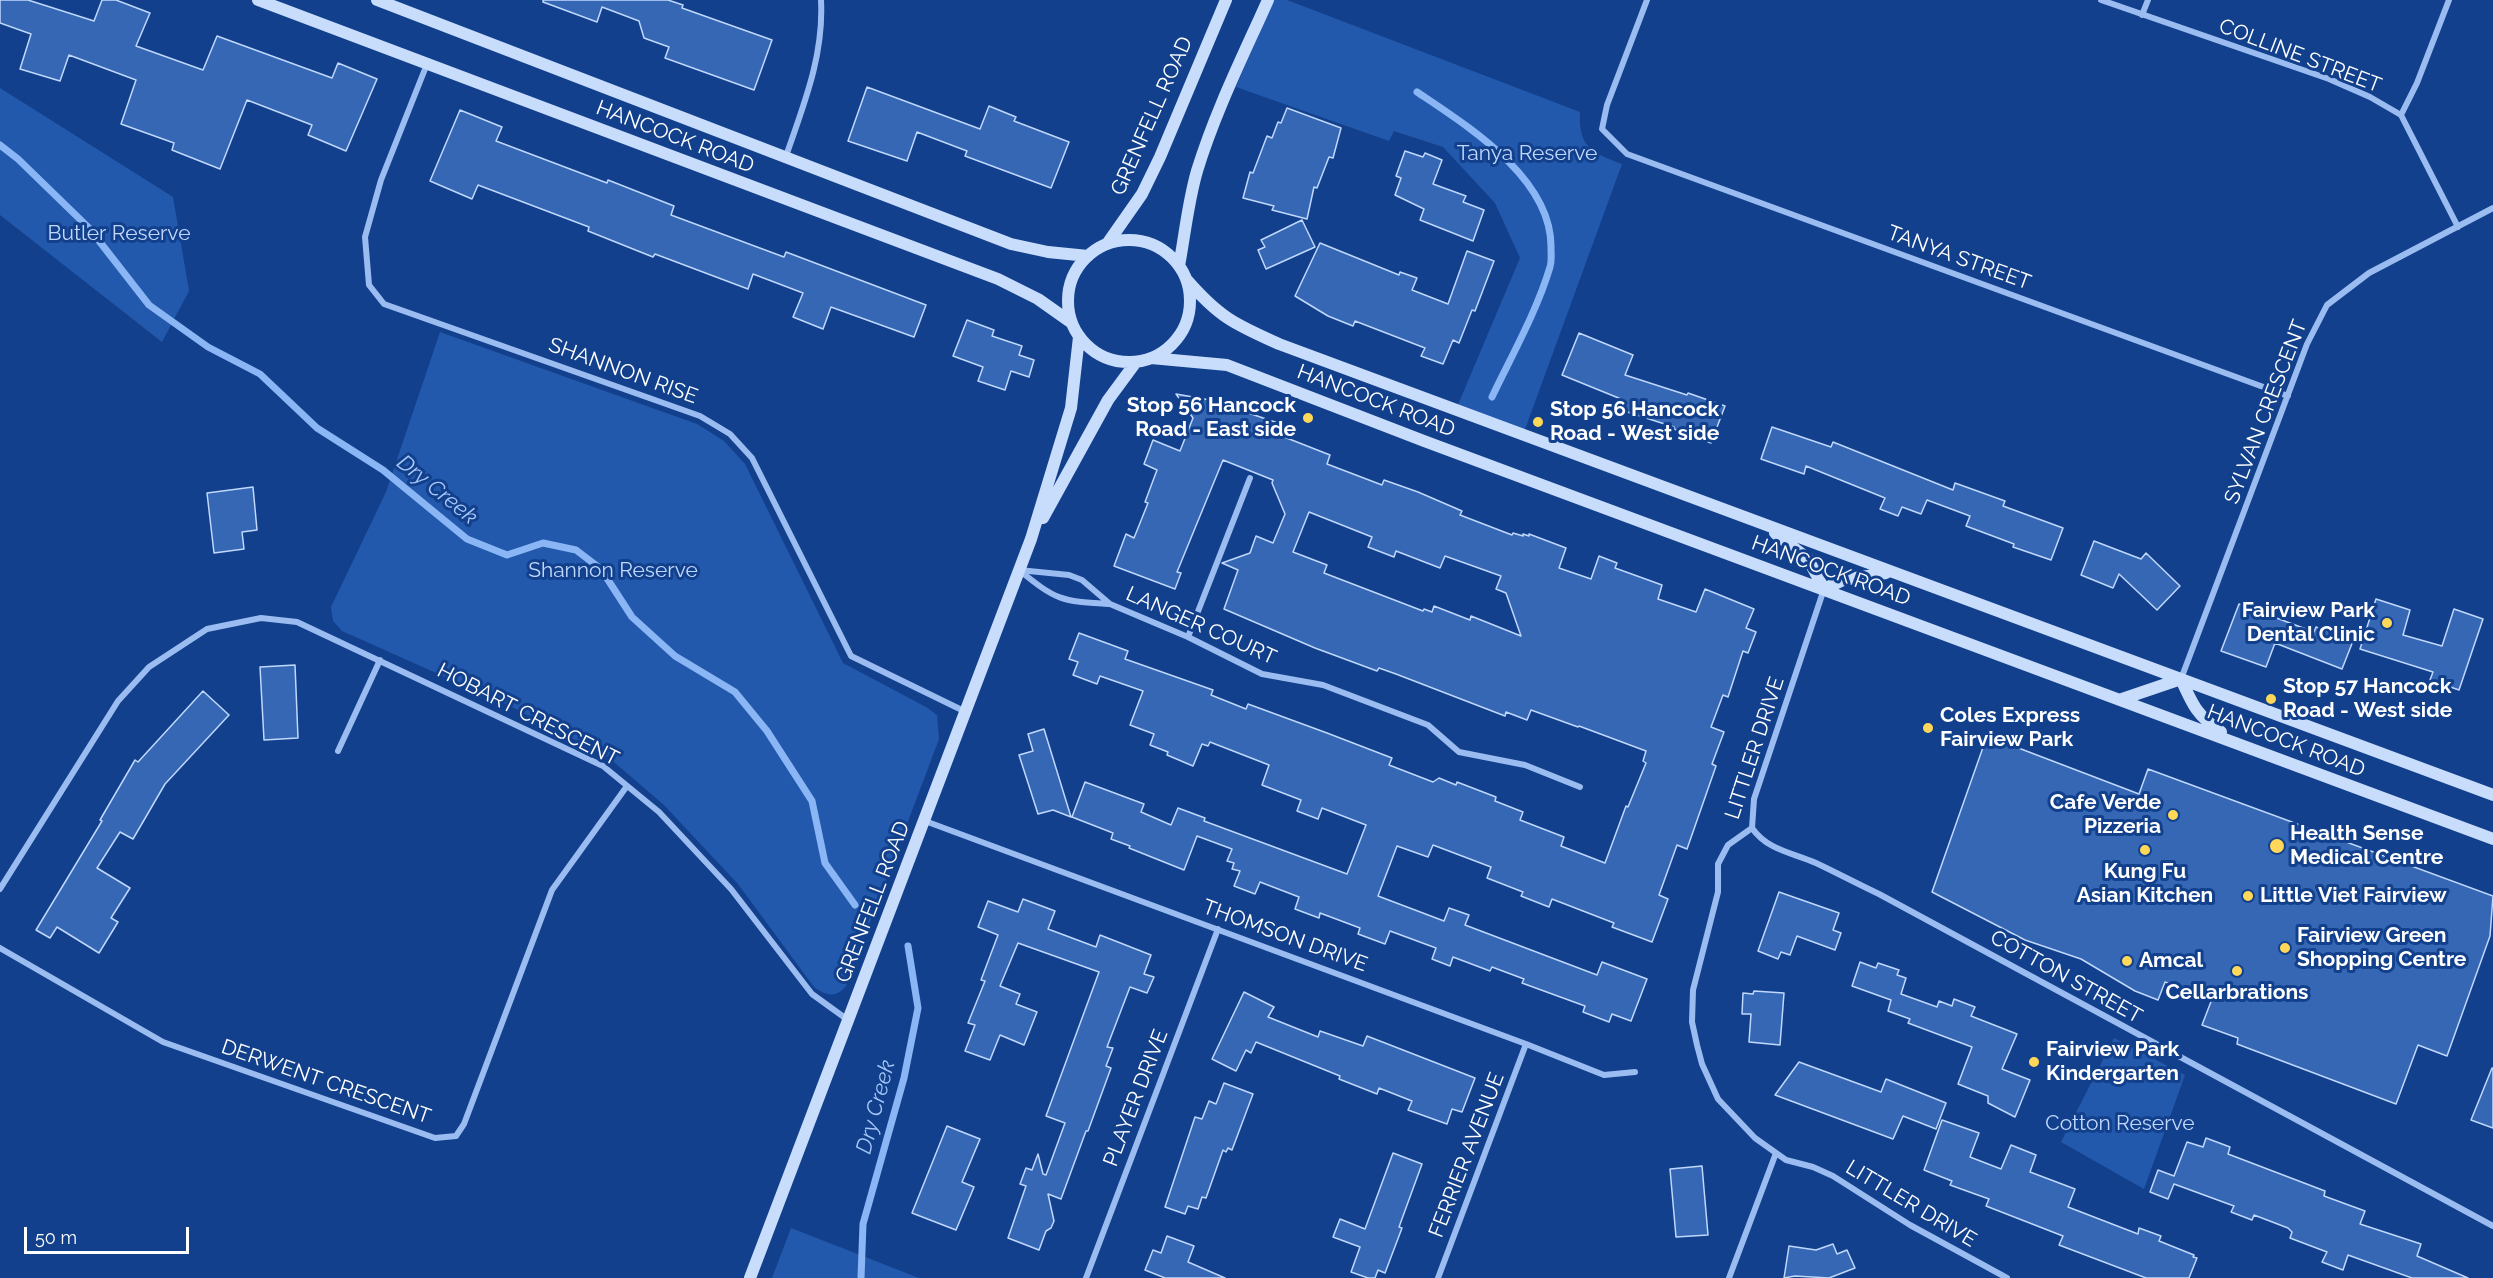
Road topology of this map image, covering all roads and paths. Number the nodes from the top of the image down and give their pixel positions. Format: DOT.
graph roads {
  1 [pos="258,0"];
  2 [pos="376,0"];
  3 [pos="820,0"];
  4 [pos="1226,0"];
  5 [pos="1268,0"];
  6 [pos="1647,0"];
  7 [pos="2101,0"];
  8 [pos="2148,0"];
  9 [pos="2449,0"];
  10 [pos="2142,15"];
  11 [pos="427,64"];
  12 [pos="2401,115"];
  13 [pos="786,156"];
  14 [pos="2493,208"];
  15 [pos="2458,227"];
  16 [pos="1107,244"];
  17 [pos="1088,256"];
  18 [pos="1179,266"];
  19 [pos="1186,279"];
  20 [pos="1072,323"];
  21 [pos="1079,337"];
  22 [pos="1151,358"];
  23 [pos="1136,362"];
  24 [pos="2288,396"];
  25 [pos="1250,478"];
  26 [pos="1762,524"];
  27 [pos="1031,539"];
  28 [pos="1019,570"];
  29 [pos="1893,572"];
  30 [pos="1824,589"];
  31 [pos="1110,604"];
  32 [pos="1188,637"];
  33 [pos="380,660"];
  34 [pos="2181,679"];
  35 [pos="2122,699"];
  36 [pos="966,712"];
  37 [pos="2236,742"];
  38 [pos="338,752"];
  39 [pos="627,786"];
  40 [pos="1580,787"];
  41 [pos="2493,795"];
  42 [pos="925,821"];
  43 [pos="1752,828"];
  44 [pos="2493,839"];
  45 [pos="0,889"];
  46 [pos="1218,929"];
  47 [pos="0,948"];
  48 [pos="848,1020"];
  49 [pos="1526,1044"];
  50 [pos="1635,1072"];
  51 [pos="1776,1153"];
  52 [pos="2493,1226"];
  53 [pos="750,1278"];
  54 [pos="1086,1278"];
  55 [pos="1438,1278"];
  56 [pos="1730,1278"];
  57 [pos="2007,1278"];
  1 -- 11 [label="main road, HANCOCK ROAD"];
  2 -- 13 [label="main road, HANCOCK ROAD"];
  3 -- 13 [label="street"];
  4 -- 16 [label="main road, GRENFELL ROAD"];
  5 -- 18 [label="main road"];
  6 -- 24 [label="street, TANYA STREET"];
  7 -- 10 [label="street, COLLINE STREET"];
  8 -- 10 [label="street"];
  9 -- 12 [label="street"];
  10 -- 12 [label="street, COLLINE STREET"];
  11 -- 20 [label="main road, HANCOCK ROAD"];
  11 -- 36 [label="street, SHANNON RISE"];
  12 -- 15 [label="street, COLLINE STREET"];
  13 -- 17 [label="main road, HANCOCK ROAD"];
  14 -- 15 [label="street, SYLVAN CRESCENT"];
  15 -- 24 [label="street, SYLVAN CRESCENT"];
  16 -- 17 [label="main road"];
  16 -- 18 [label="main road"];
  17 -- 20 [label="main road"];
  18 -- 19 [label="main road"];
  19 -- 22 [label="main road"];
  19 -- 26 [label="main road, HANCOCK ROAD"];
  20 -- 21 [label="main road"];
  21 -- 23 [label="main road"];
  21 -- 27 [label="main road, GRENFELL ROAD"];
  22 -- 23 [label="main road"];
  22 -- 30 [label="main road, HANCOCK ROAD"];
  23 -- 27 [label="main road, GRENFELL ROAD"];
  24 -- 34 [label="street, SYLVAN CRESCENT"];
  25 -- 32 [label="street"];
  26 -- 29 [label="main road, HANCOCK ROAD"];
  26 -- 30 [label="main road"];
  27 -- 28 [label="main road, GRENFELL ROAD"];
  28 -- 31 [label="street, LANGER COURT"];
  28 -- 31 [label="street, LANGER COURT"];
  28 -- 36 [label="main road, GRENFELL ROAD"];
  29 -- 30 [label="main road"];
  29 -- 34 [label="main road, HANCOCK ROAD"];
  30 -- 35 [label="main road, HANCOCK ROAD"];
  30 -- 43 [label="street, LITTLER DRIVE"];
  31 -- 32 [label="street, LANGER COURT"];
  32 -- 40 [label="street, LANGER COURT"];
  33 -- 38 [label="street"];
  33 -- 39 [label="street, HOBART CRESCENT"];
  33 -- 45 [label="street, HOBART CRESCENT"];
  34 -- 35 [label="main road"];
  34 -- 37 [label="main road"];
  34 -- 41 [label="main road, HANCOCK ROAD"];
  35 -- 37 [label="main road, HANCOCK ROAD"];
  36 -- 42 [label="main road, GRENFELL ROAD"];
  37 -- 44 [label="main road, HANCOCK ROAD"];
  39 -- 47 [label="street, DERWENT CRESCENT"];
  39 -- 48 [label="street, HOBART CRESCENT"];
  42 -- 46 [label="street, THOMSON DRIVE"];
  42 -- 48 [label="main road, GRENFELL ROAD"];
  43 -- 51 [label="street, LITTLER DRIVE"];
  43 -- 52 [label="street, COTTON STREET"];
  46 -- 49 [label="street, THOMSON DRIVE"];
  46 -- 54 [label="street, PLAYER DRIVE"];
  48 -- 53 [label="main road, GRENFELL ROAD"];
  49 -- 50 [label="street, THOMSON DRIVE"];
  49 -- 55 [label="street, FERRIER AVENUE"];
  51 -- 56 [label="street"];
  51 -- 57 [label="street, LITTLER DRIVE"];
}
